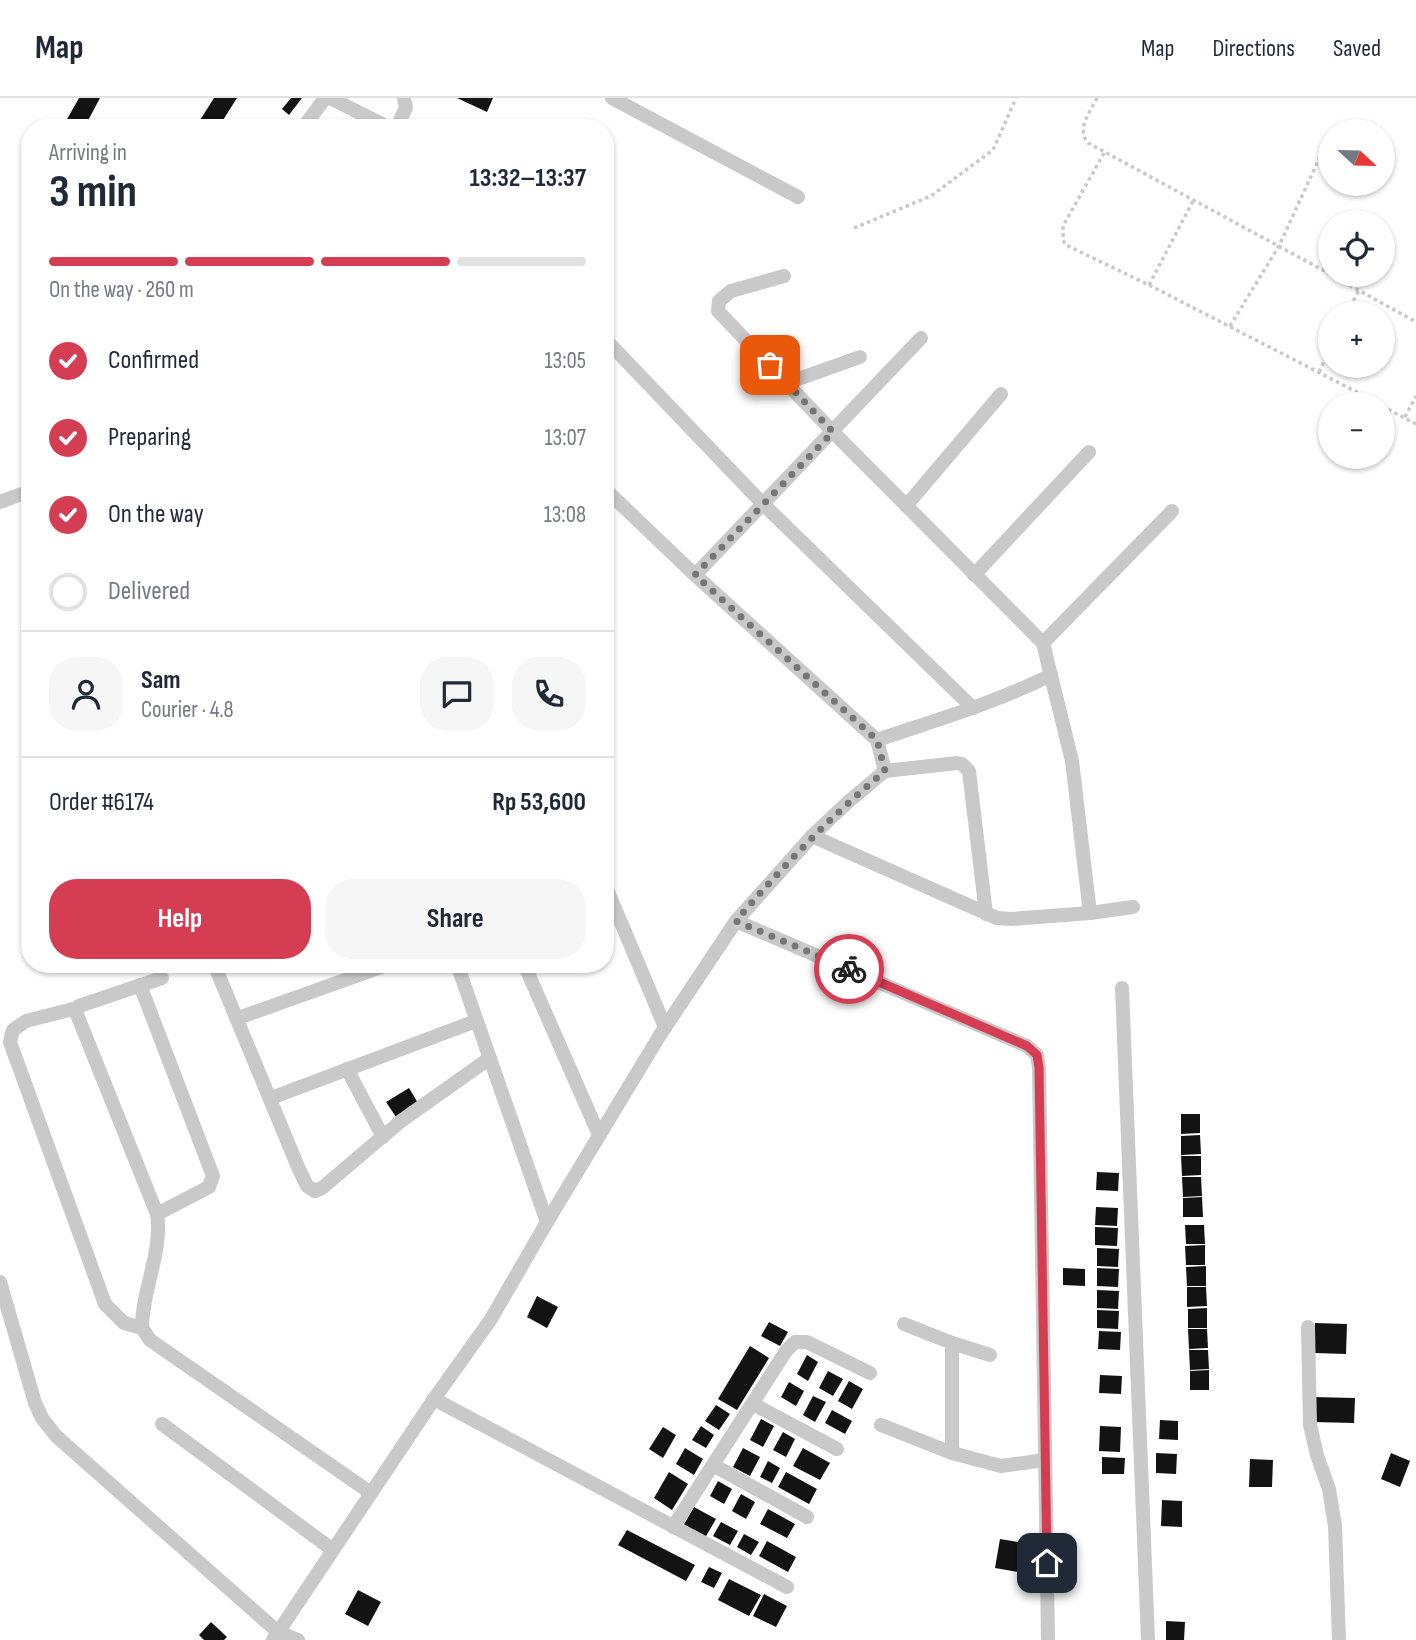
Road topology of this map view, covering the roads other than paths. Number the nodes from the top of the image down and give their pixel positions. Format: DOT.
graph roads {
  1 [pos="327,98"];
  2 [pos="404,98"];
  3 [pos="612,98"];
  4 [pos="310,119"];
  5 [pos="371,119"];
  6 [pos="401,119"];
  7 [pos="798,197"];
  8 [pos="784,276"];
  9 [pos="921,338"];
  10 [pos="614,348"];
  11 [pos="860,357"];
  12 [pos="787,383"];
  13 [pos="1001,394"];
  14 [pos="833,432"];
  15 [pos="1089,452"];
  16 [pos="21,494"];
  17 [pos="614,498"];
  18 [pos="0,502"];
  19 [pos="763,504"];
  20 [pos="906,506"];
  21 [pos="1172,511"];
  22 [pos="695,575"];
  23 [pos="974,575"];
  24 [pos="1043,643"];
  25 [pos="1051,675"];
  26 [pos="974,708"];
  27 [pos="877,740"];
  28 [pos="885,771"];
  29 [pos="812,836"];
  30 [pos="614,906"];
  31 [pos="1133,907"];
  32 [pos="1090,913"];
  33 [pos="986,914"];
  34 [pos="736,921"];
  35 [pos="218,973"];
  36 [pos="365,973"];
  37 [pos="460,973"];
  38 [pos="528,973"];
  39 [pos="162,978"];
  40 [pos="140,985"];
  41 [pos="1122,988"];
  42 [pos="77,1008"];
  43 [pos="238,1018"];
  44 [pos="476,1021"];
  45 [pos="665,1027"];
  46 [pos="490,1058"];
  47 [pos="347,1069"];
  48 [pos="271,1098"];
  49 [pos="599,1135"];
  50 [pos="383,1137"];
  51 [pos="157,1214"];
  52 [pos="547,1222"];
  53 [pos="0,1282"];
  54 [pos="904,1324"];
  55 [pos="1308,1327"];
  56 [pos="142,1328"];
  57 [pos="952,1343"];
  58 [pos="990,1356"];
  59 [pos="870,1373"];
  60 [pos="434,1399"];
  61 [pos="752,1404"];
  62 [pos="162,1424"];
  63 [pos="881,1425"];
  64 [pos="837,1449"];
  65 [pos="953,1453"];
  66 [pos="1045,1460"];
  67 [pos="713,1465"];
  68 [pos="371,1493"];
  69 [pos="807,1517"];
  70 [pos="673,1527"];
  71 [pos="333,1550"];
  72 [pos="787,1587"];
  73 [pos="275,1636"];
  74 [pos="298,1640"];
  75 [pos="1048,1640"];
  76 [pos="1148,1640"];
  77 [pos="1339,1640"];
  1 -- 4 [label="street"];
  1 -- 5 [label="street"];
  2 -- 6 [label="street"];
  3 -- 7 [label="street"];
  8 -- 12 [label="street"];
  9 -- 14 [label="street"];
  10 -- 19 [label="street"];
  11 -- 12 [label="street"];
  12 -- 14 [label="street"];
  13 -- 20 [label="street"];
  14 -- 19 [label="street"];
  14 -- 20 [label="street"];
  15 -- 23 [label="street"];
  16 -- 18 [label="street"];
  17 -- 22 [label="street"];
  19 -- 22 [label="street"];
  19 -- 26 [label="street"];
  20 -- 23 [label="street"];
  21 -- 24 [label="street"];
  22 -- 27 [label="street"];
  23 -- 24 [label="street"];
  24 -- 25 [label="street"];
  25 -- 26 [label="street"];
  25 -- 32 [label="street"];
  26 -- 27 [label="street"];
  27 -- 28 [label="street"];
  28 -- 29 [label="street"];
  28 -- 33 [label="street"];
  29 -- 33 [label="street"];
  29 -- 34 [label="street"];
  30 -- 45 [label="street"];
  31 -- 32 [label="street"];
  32 -- 33 [label="street"];
  34 -- 45 [label="street"];
  34 -- 66 [label="street"];
  35 -- 43 [label="street"];
  36 -- 43 [label="street"];
  37 -- 44 [label="street"];
  38 -- 49 [label="street"];
  39 -- 40 [label="street"];
  40 -- 42 [label="street"];
  40 -- 51 [label="street"];
  41 -- 76 [label="street"];
  42 -- 51 [label="street"];
  42 -- 56 [label="street"];
  43 -- 48 [label="street"];
  44 -- 46 [label="street"];
  44 -- 47 [label="street"];
  45 -- 49 [label="street"];
  46 -- 50 [label="street"];
  46 -- 52 [label="street"];
  47 -- 48 [label="street"];
  47 -- 50 [label="street"];
  48 -- 50 [label="street"];
  49 -- 52 [label="street"];
  51 -- 56 [label="street"];
  52 -- 60 [label="street"];
  53 -- 73 [label="street"];
  54 -- 57 [label="street"];
  55 -- 77 [label="street"];
  56 -- 68 [label="street"];
  57 -- 58 [label="street"];
  57 -- 65 [label="street"];
  59 -- 61 [label="street"];
  60 -- 68 [label="street"];
  60 -- 70 [label="street"];
  61 -- 64 [label="street"];
  61 -- 67 [label="street"];
  62 -- 71 [label="street"];
  63 -- 65 [label="street"];
  65 -- 66 [label="street"];
  66 -- 75 [label="street"];
  67 -- 69 [label="street"];
  67 -- 70 [label="street"];
  68 -- 71 [label="street"];
  70 -- 72 [label="street"];
  71 -- 73 [label="street"];
  73 -- 74 [label="street"];
}
